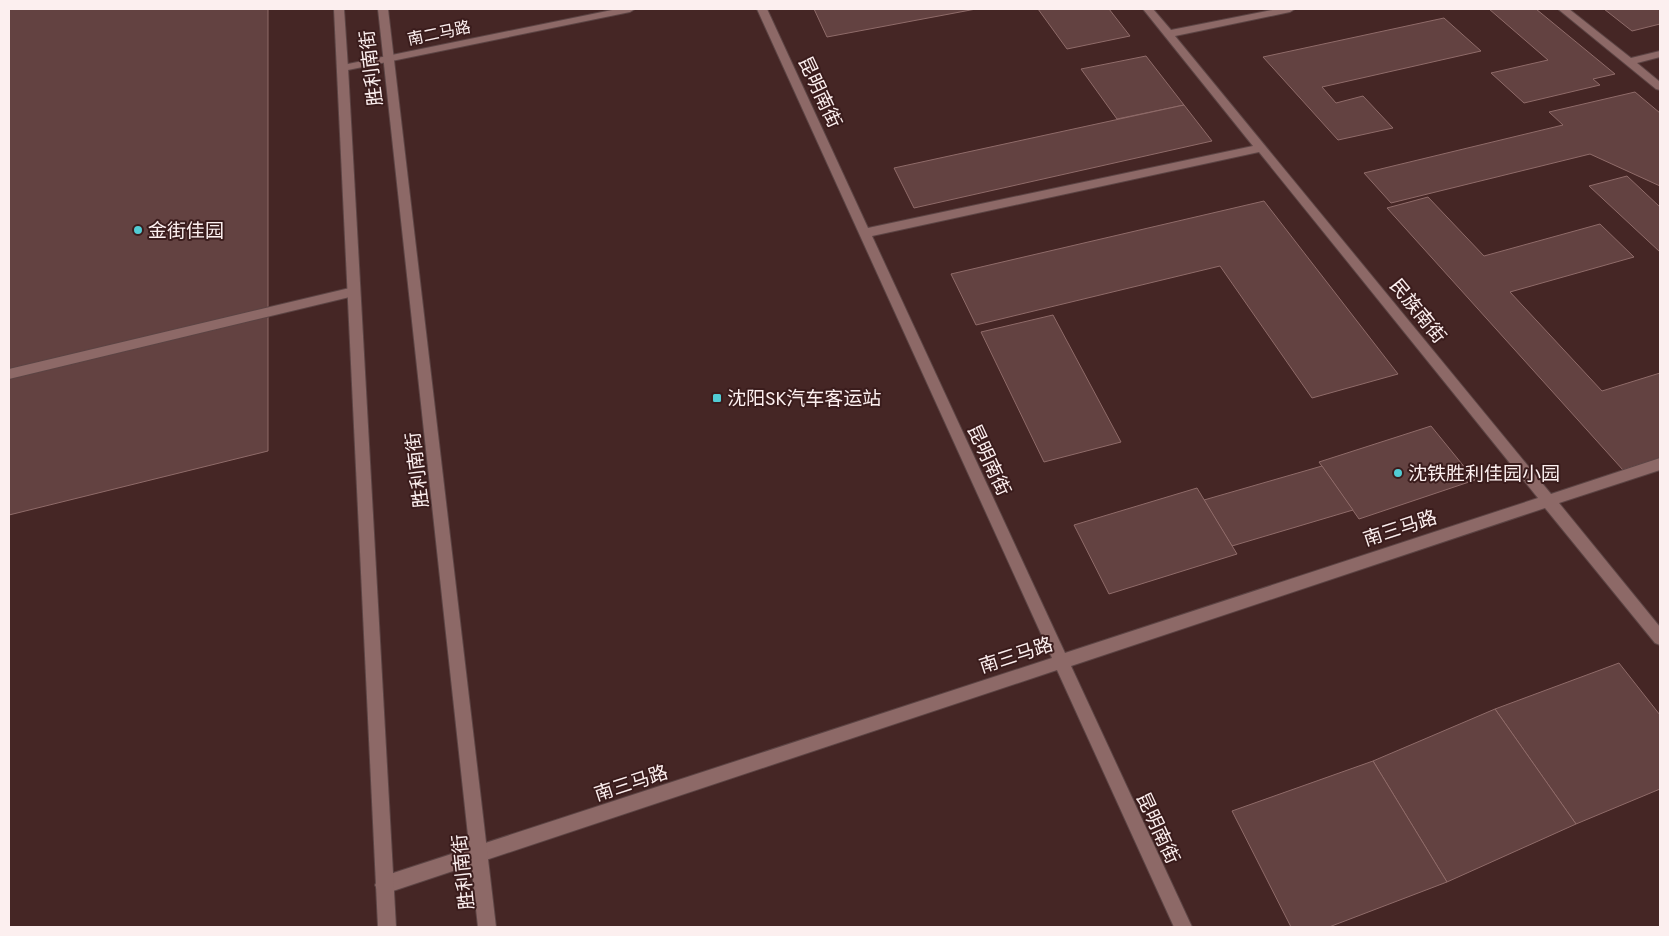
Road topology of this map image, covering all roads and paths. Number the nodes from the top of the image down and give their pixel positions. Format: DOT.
graph roads {
  1 [pos="338,9"];
  2 [pos="383,9"];
  3 [pos="630,9"];
  4 [pos="762,9"];
  5 [pos="1148,9"];
  6 [pos="1290,9"];
  7 [pos="1563,9"];
  8 [pos="1168,34"];
  9 [pos="1660,54"];
  10 [pos="389,59"];
  11 [pos="1629,62"];
  12 [pos="343,68"];
  13 [pos="1660,87"];
  14 [pos="1261,148"];
  15 [pos="865,233"];
  16 [pos="354,292"];
  17 [pos="9,374"];
  18 [pos="1660,464"];
  19 [pos="1548,500"];
  20 [pos="1660,638"];
  21 [pos="1061,661"];
  22 [pos="480,854"];
  23 [pos="384,885"];
  24 [pos="387,927"];
  25 [pos="487,927"];
  26 [pos="1183,927"];
  1 -- 12 [label="street, 胜利南街"];
  2 -- 10 [label="street, 胜利南街"];
  3 -- 10 [label="street, 南二马路"];
  4 -- 15 [label="street, 昆明南街"];
  5 -- 8 [label="street, 民族南街"];
  6 -- 8 [label="street"];
  7 -- 11 [label="street"];
  8 -- 14 [label="street, 民族南街"];
  9 -- 11 [label="street"];
  10 -- 12 [label="street, 南二马路"];
  10 -- 22 [label="street, 胜利南街"];
  11 -- 13 [label="street"];
  12 -- 16 [label="street, 胜利南街"];
  14 -- 15 [label="street"];
  14 -- 19 [label="street, 民族南街"];
  15 -- 21 [label="street, 昆明南街"];
  16 -- 17 [label="street"];
  16 -- 23 [label="street, 胜利南街"];
  18 -- 19 [label="street, 南三马路"];
  19 -- 20 [label="street, 民族南街"];
  19 -- 21 [label="street, 南三马路"];
  21 -- 22 [label="street, 南三马路"];
  21 -- 26 [label="street, 昆明南街"];
  22 -- 23 [label="street, 南三马路"];
  22 -- 25 [label="street, 胜利南街"];
  23 -- 24 [label="street, 胜利南街"];
}
